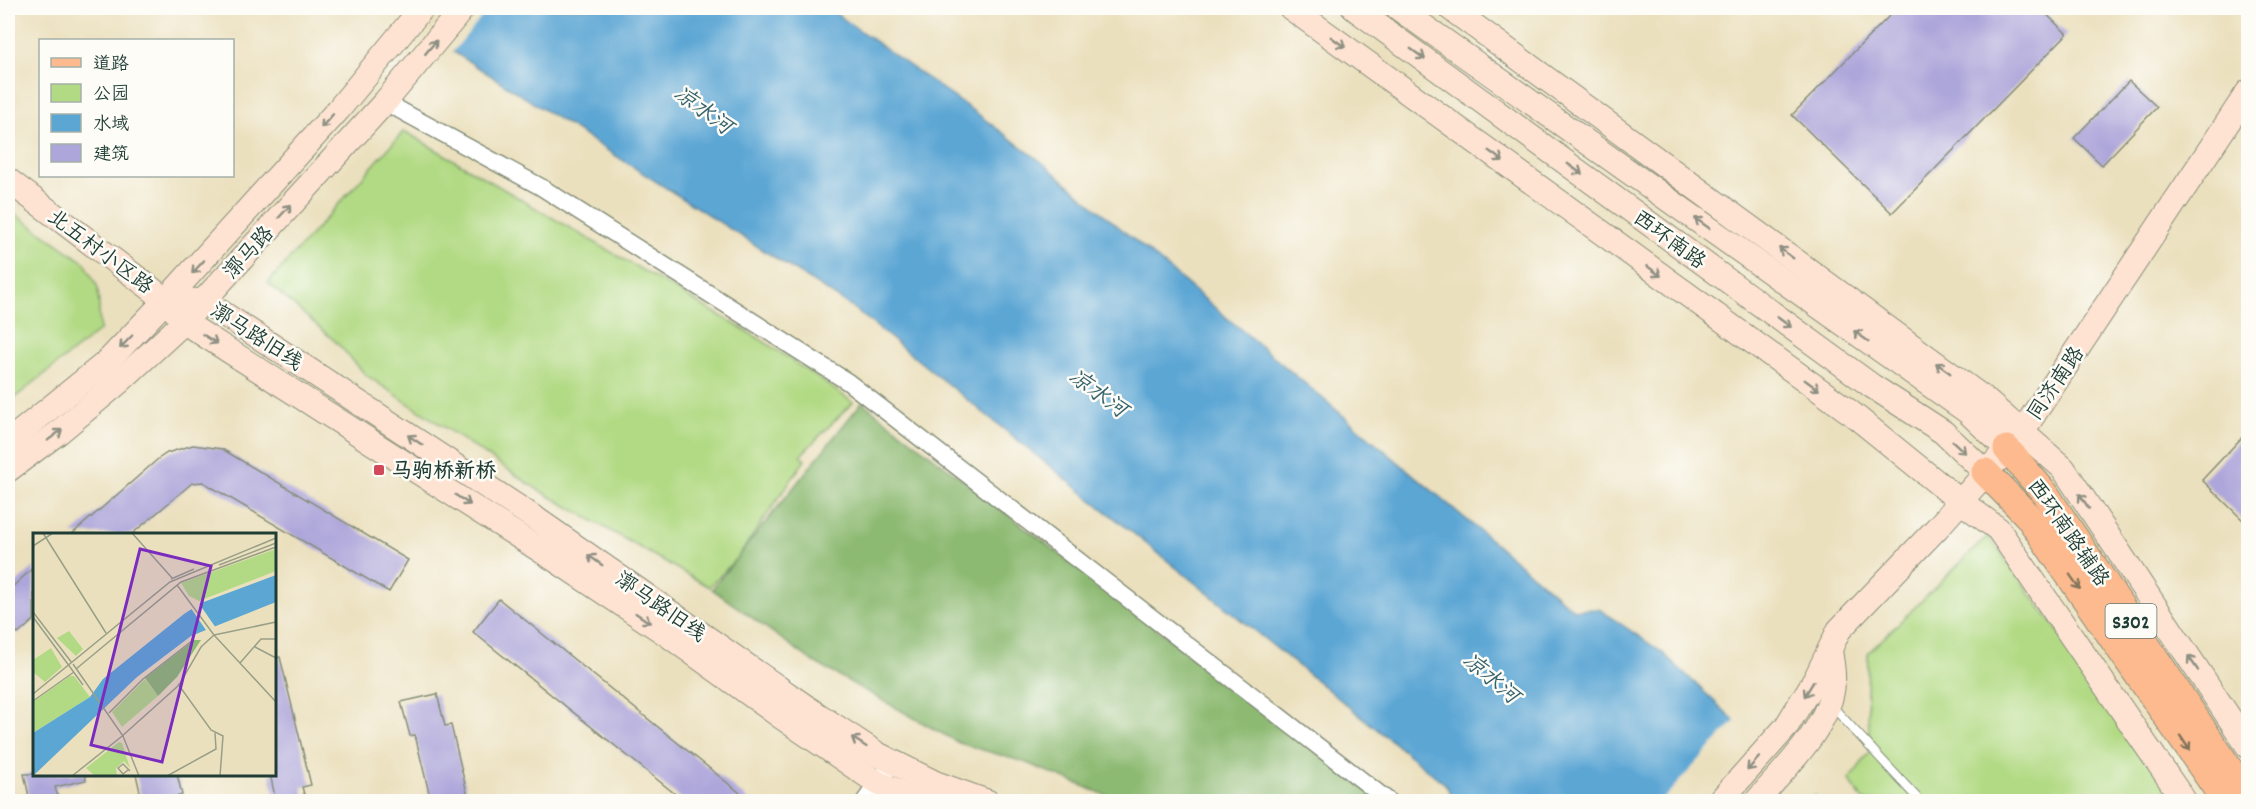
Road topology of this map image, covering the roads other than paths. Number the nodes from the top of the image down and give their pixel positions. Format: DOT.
graph roads {
  1 [pos="422,8"];
  2 [pos="464,8"];
  3 [pos="1291,8"];
  4 [pos="1354,8"];
  5 [pos="1398,8"];
  6 [pos="1455,11"];
  7 [pos="1511,88"];
  8 [pos="2248,92"];
  9 [pos="391,94"];
  10 [pos="8,180"];
  11 [pos="166,300"];
  12 [pos="204,301"];
  13 [pos="184,322"];
  14 [pos="2014,440"];
  15 [pos="8,442"];
  16 [pos="8,470"];
  17 [pos="1985,472"];
  18 [pos="1960,501"];
  19 [pos="1830,649"];
  20 [pos="2217,699"];
  21 [pos="1828,702"];
  22 [pos="2248,746"];
  23 [pos="892,763"];
  24 [pos="2226,763"];
  25 [pos="871,792"];
  26 [pos="2248,797"];
  27 [pos="925,801"];
  28 [pos="988,801"];
  29 [pos="1390,801"];
  30 [pos="1719,801"];
  31 [pos="1756,801"];
  32 [pos="1921,801"];
  33 [pos="2185,801"];
  34 [pos="2226,801"];
  1 -- 11 [label="main road, 漷马路, one-way"];
  9 -- 2 [label="main road, 漷马路, one-way"];
  3 -- 18 [label="main road, one-way"];
  4 -- 17 [label="main road, 西环南路, one-way"];
  5 -- 7 [label="main road, 西环南路"];
  6 -- 7 [label="main road"];
  14 -- 6 [label="main road, one-way"];
  14 -- 7 [label="main road, 西环南路, one-way"];
  8 -- 14 [label="main road, 同济南路"];
  12 -- 9 [label="main road, 漷马路, one-way"];
  9 -- 29 [label="street"];
  10 -- 11 [label="main road, 北五村小区路"];
  11 -- 12 [label="main road, 漷马路旧线"];
  11 -- 13 [label="main road, 漷马路旧线"];
  11 -- 15 [label="main road, 漷马路, one-way"];
  12 -- 13 [label="main road, 漷马路"];
  23 -- 12 [label="main road, 漷马路旧线, one-way"];
  16 -- 13 [label="main road, 漷马路, one-way"];
  13 -- 25 [label="main road, 漷马路旧线, one-way"];
  14 -- 17 [label="main road, 同济南路"];
  20 -- 14 [label="main road, one-way"];
  14 -- 24 [label="main road, 西环南路辅路 / S302"];
  17 -- 18 [label="main road, 同济南路"];
  17 -- 34 [label="main road, S302, one-way"];
  18 -- 19 [label="main road, 同济南路"];
  18 -- 33 [label="main road"];
  19 -- 21 [label="main road"];
  19 -- 30 [label="main road, 同济南路, one-way"];
  20 -- 22 [label="main road"];
  20 -- 24 [label="main road"];
  21 -- 31 [label="main road"];
  21 -- 32 [label="lane"];
  23 -- 25 [label="street"];
  23 -- 28 [label="main road, 漷马路旧线"];
  24 -- 26 [label="main road, 西环南路辅路 / S302"];
  25 -- 27 [label="main road, 漷马路旧线"];
}
